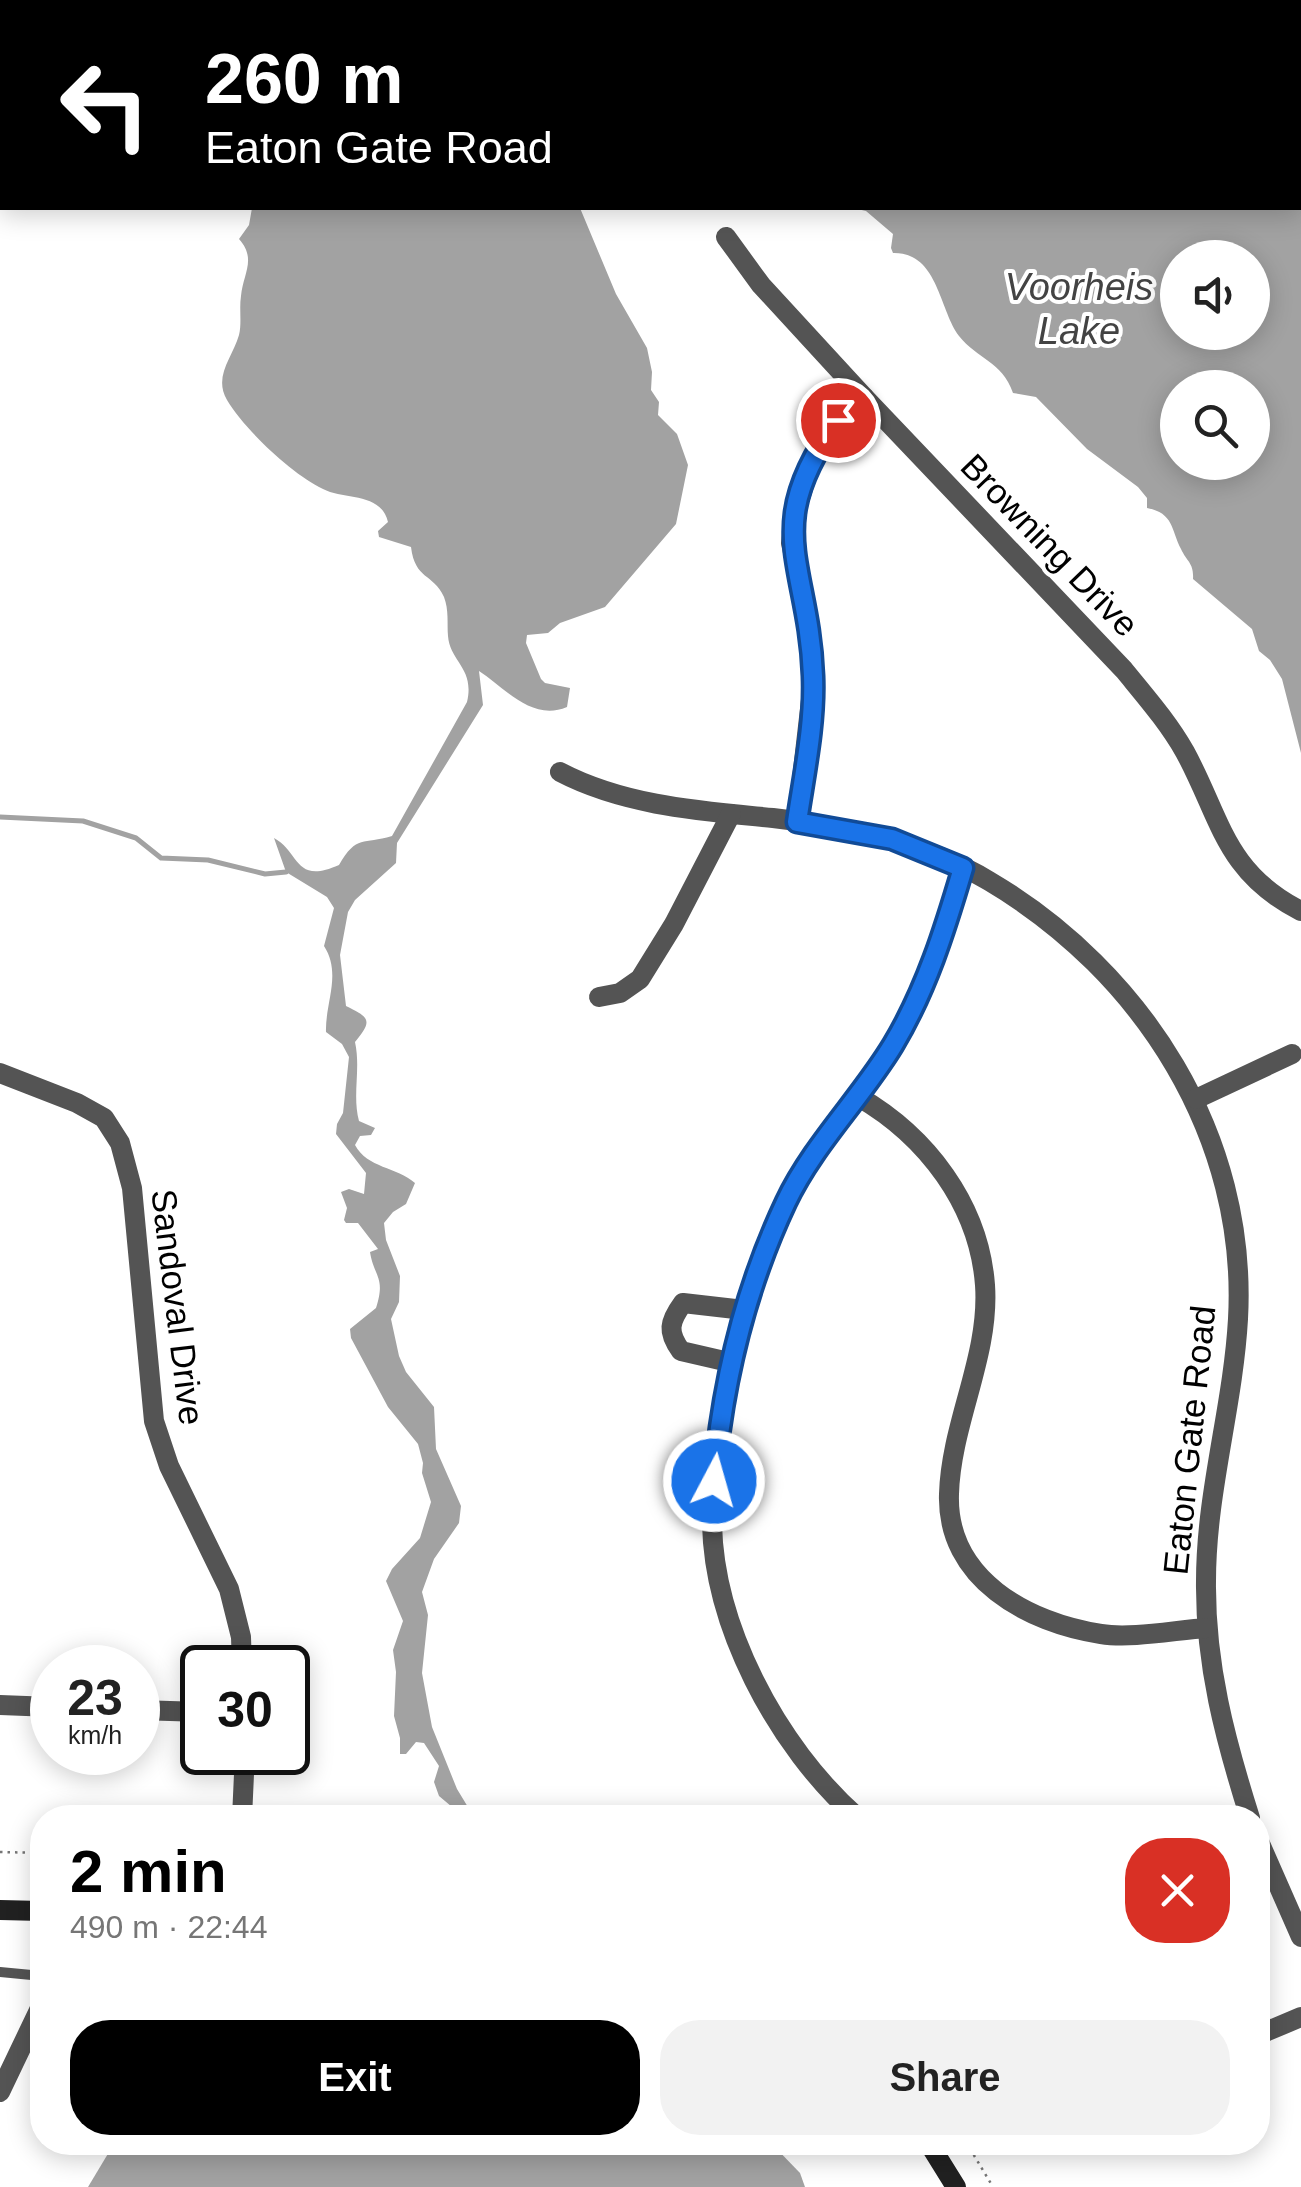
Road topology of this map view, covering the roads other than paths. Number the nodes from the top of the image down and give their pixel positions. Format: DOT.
graph roads {
  1 [pos="726,237"];
  2 [pos="864,398"];
  3 [pos="560,772"];
  4 [pos="731,814"];
  5 [pos="797,822"];
  6 [pos="963,868"];
  7 [pos="1301,910"];
  8 [pos="599,997"];
  9 [pos="1292,1054"];
  10 [pos="0,1072"];
  11 [pos="859,1097"];
  12 [pos="1196,1099"];
  13 [pos="744,1310"];
  14 [pos="733,1364"];
  15 [pos="1207,1628"];
  16 [pos="241,1645"];
  17 [pos="0,1705"];
  18 [pos="30,1706"];
  19 [pos="244,1775"];
  20 [pos="243,1805"];
  21 [pos="846,1805"];
  22 [pos="1246,1805"];
  23 [pos="1270,1866"];
  24 [pos="0,1910"];
  25 [pos="30,1911"];
  26 [pos="1301,1937"];
  27 [pos="0,1972"];
  28 [pos="30,1975"];
  29 [pos="1301,2017"];
  30 [pos="30,2029"];
  31 [pos="1270,2030"];
  32 [pos="0,2092"];
  33 [pos="936,2155"];
  34 [pos="956,2187"];
  1 -- 2 [label="street, Browning Drive"];
  2 -- 5 [label="street"];
  2 -- 7 [label="street, Browning Drive"];
  3 -- 4 [label="street, Eaton Gate Road"];
  4 -- 5 [label="street, Eaton Gate Road"];
  4 -- 8 [label="street"];
  5 -- 6 [label="street, Eaton Gate Road"];
  6 -- 11 [label="street"];
  6 -- 12 [label="street, Eaton Gate Road"];
  9 -- 12 [label="street"];
  10 -- 16 [label="street, Sandoval Drive"];
  11 -- 13 [label="street"];
  11 -- 15 [label="street"];
  12 -- 15 [label="street, Eaton Gate Road"];
  13 -- 14 [label="street"];
  13 -- 14 [label="street"];
  14 -- 21 [label="street"];
  15 -- 22 [label="street, Eaton Gate Road"];
  17 -- 18 [label="street"];
  19 -- 20 [label="street"];
  23 -- 26 [label="street"];
  24 -- 25 [label="main road"];
  27 -- 28 [label="lane"];
  29 -- 31 [label="street"];
  30 -- 32 [label="street"];
  33 -- 34 [label="main road"];
}
